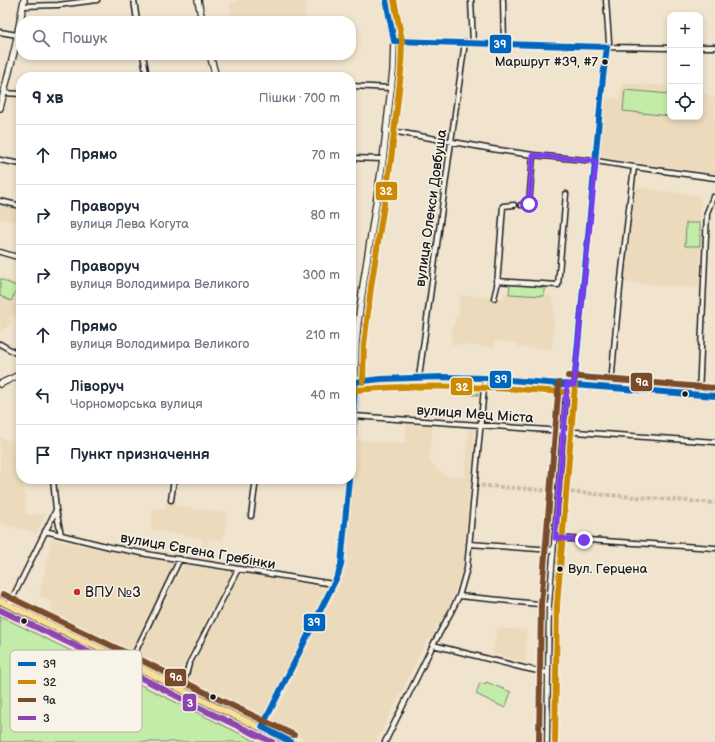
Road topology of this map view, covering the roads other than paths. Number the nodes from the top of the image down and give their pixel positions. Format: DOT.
graph roads {
  1 [pos="97,0"];
  2 [pos="134,0"];
  3 [pos="198,0"];
  4 [pos="386,0"];
  5 [pos="471,0"];
  6 [pos="503,0"];
  7 [pos="606,0"];
  8 [pos="23,3"];
  9 [pos="21,16"];
  10 [pos="136,16"];
  11 [pos="201,16"];
  12 [pos="0,32"];
  13 [pos="16,35"];
  14 [pos="394,41"];
  15 [pos="465,42"];
  16 [pos="473,43"];
  17 [pos="504,44"];
  18 [pos="715,46"];
  19 [pos="607,47"];
  20 [pos="703,47"];
  21 [pos="667,48"];
  22 [pos="16,54"];
  23 [pos="144,60"];
  24 [pos="211,60"];
  25 [pos="147,72"];
  26 [pos="215,72"];
  27 [pos="356,86"];
  28 [pos="392,88"];
  29 [pos="4,93"];
  30 [pos="16,94"];
  31 [pos="0,108"];
  32 [pos="386,130"];
  33 [pos="451,142"];
  34 [pos="533,155"];
  35 [pos="356,158"];
  36 [pos="383,159"];
  37 [pos="0,160"];
  38 [pos="596,161"];
  39 [pos="16,163"];
  40 [pos="634,168"];
  41 [pos="715,178"];
  42 [pos="566,194"];
  43 [pos="715,197"];
  44 [pos="0,201"];
  45 [pos="16,205"];
  46 [pos="514,205"];
  47 [pos="521,205"];
  48 [pos="0,252"];
  49 [pos="16,257"];
  50 [pos="496,282"];
  51 [pos="494,298"];
  52 [pos="0,344"];
  53 [pos="356,344"];
  54 [pos="16,353"];
  55 [pos="16,376"];
  56 [pos="419,377"];
  57 [pos="485,378"];
  58 [pos="356,383"];
  59 [pos="0,384"];
  60 [pos="567,384"];
  61 [pos="574,385"];
  62 [pos="611,387"];
  63 [pos="699,395"];
  64 [pos="715,396"];
  65 [pos="356,416"];
  66 [pos="480,425"];
  67 [pos="563,431"];
  68 [pos="715,442"];
  69 [pos="53,484"];
  70 [pos="173,484"];
  71 [pos="255,484"];
  72 [pos="349,484"];
  73 [pos="171,500"];
  74 [pos="56,510"];
  75 [pos="251,516"];
  76 [pos="45,531"];
  77 [pos="61,535"];
  78 [pos="555,538"];
  79 [pos="469,544"];
  80 [pos="715,548"];
  81 [pos="553,550"];
  82 [pos="180,559"];
  83 [pos="238,569"];
  84 [pos="333,584"];
  85 [pos="459,596"];
  86 [pos="0,602"];
  87 [pos="9,605"];
  88 [pos="549,605"];
  89 [pos="433,645"];
  90 [pos="103,650"];
  91 [pos="136,650"];
  92 [pos="142,669"];
  93 [pos="548,673"];
  94 [pos="181,689"];
  95 [pos="262,727"];
  96 [pos="291,742"];
  97 [pos="386,742"];
  98 [pos="547,742"];
  1 -- 8 [label="street"];
  2 -- 10 [label="street"];
  3 -- 11 [label="street"];
  4 -- 14 [label="street"];
  5 -- 16 [label="street"];
  6 -- 17 [label="street"];
  7 -- 19 [label="street"];
  8 -- 9 [label="street"];
  12 -- 13 [label="street"];
  14 -- 15 [label="street"];
  14 -- 28 [label="street"];
  15 -- 16 [label="street"];
  15 -- 33 [label="street, вулиця Олекси Довбуша"];
  16 -- 17 [label="street"];
  17 -- 19 [label="street"];
  18 -- 20 [label="street"];
  19 -- 21 [label="street"];
  19 -- 38 [label="street"];
  22 -- 29 [label="street"];
  23 -- 25 [label="street"];
  24 -- 26 [label="street"];
  27 -- 28 [label="street"];
  28 -- 32 [label="street"];
  29 -- 30 [label="street"];
  29 -- 31 [label="street"];
  32 -- 33 [label="street"];
  32 -- 36 [label="street"];
  33 -- 34 [label="street"];
  33 -- 56 [label="street, вулиця Олекси Довбуша"];
  34 -- 38 [label="street"];
  34 -- 47 [label="street"];
  35 -- 36 [label="street"];
  36 -- 53 [label="street"];
  37 -- 39 [label="street"];
  38 -- 40 [label="street"];
  38 -- 61 [label="street"];
  40 -- 41 [label="street"];
  40 -- 62 [label="street"];
  42 -- 50 [label="street"];
  43 -- 63 [label="street"];
  44 -- 45 [label="street"];
  46 -- 50 [label="street"];
  48 -- 49 [label="street"];
  50 -- 51 [label="street"];
  52 -- 54 [label="street"];
  55 -- 59 [label="street"];
  56 -- 57 [label="street"];
  56 -- 58 [label="street"];
  57 -- 60 [label="street"];
  57 -- 66 [label="street"];
  60 -- 61 [label="street"];
  60 -- 67 [label="street"];
  61 -- 62 [label="street"];
  62 -- 63 [label="street"];
  63 -- 64 [label="street"];
  65 -- 66 [label="street, вулиця Мец Міста"];
  66 -- 67 [label="street, вулиця Мец Міста"];
  66 -- 79 [label="street"];
  67 -- 68 [label="street, вулиця Мец Міста"];
  67 -- 78 [label="street"];
  69 -- 74 [label="street"];
  70 -- 73 [label="street"];
  71 -- 75 [label="street"];
  72 -- 84 [label="street"];
  74 -- 76 [label="street"];
  74 -- 77 [label="street"];
  76 -- 77 [label="street, вулиця Євгена Гребінки"];
  76 -- 87 [label="street"];
  77 -- 82 [label="street, вулиця Євгена Гребінки"];
  78 -- 80 [label="street"];
  78 -- 81 [label="street"];
  79 -- 81 [label="street"];
  79 -- 85 [label="street"];
  81 -- 88 [label="street"];
  82 -- 83 [label="street, вулиця Євгена Гребінки"];
  82 -- 91 [label="street"];
  83 -- 84 [label="street, вулиця Євгена Гребінки"];
  83 -- 94 [label="street"];
  84 -- 95 [label="street"];
  85 -- 88 [label="street"];
  85 -- 89 [label="street"];
  86 -- 87 [label="main road"];
  87 -- 90 [label="main road"];
  88 -- 93 [label="street"];
  89 -- 93 [label="street"];
  89 -- 97 [label="street"];
  92 -- 94 [label="main road"];
  93 -- 98 [label="street"];
  94 -- 95 [label="main road"];
  95 -- 96 [label="main road"];
}
